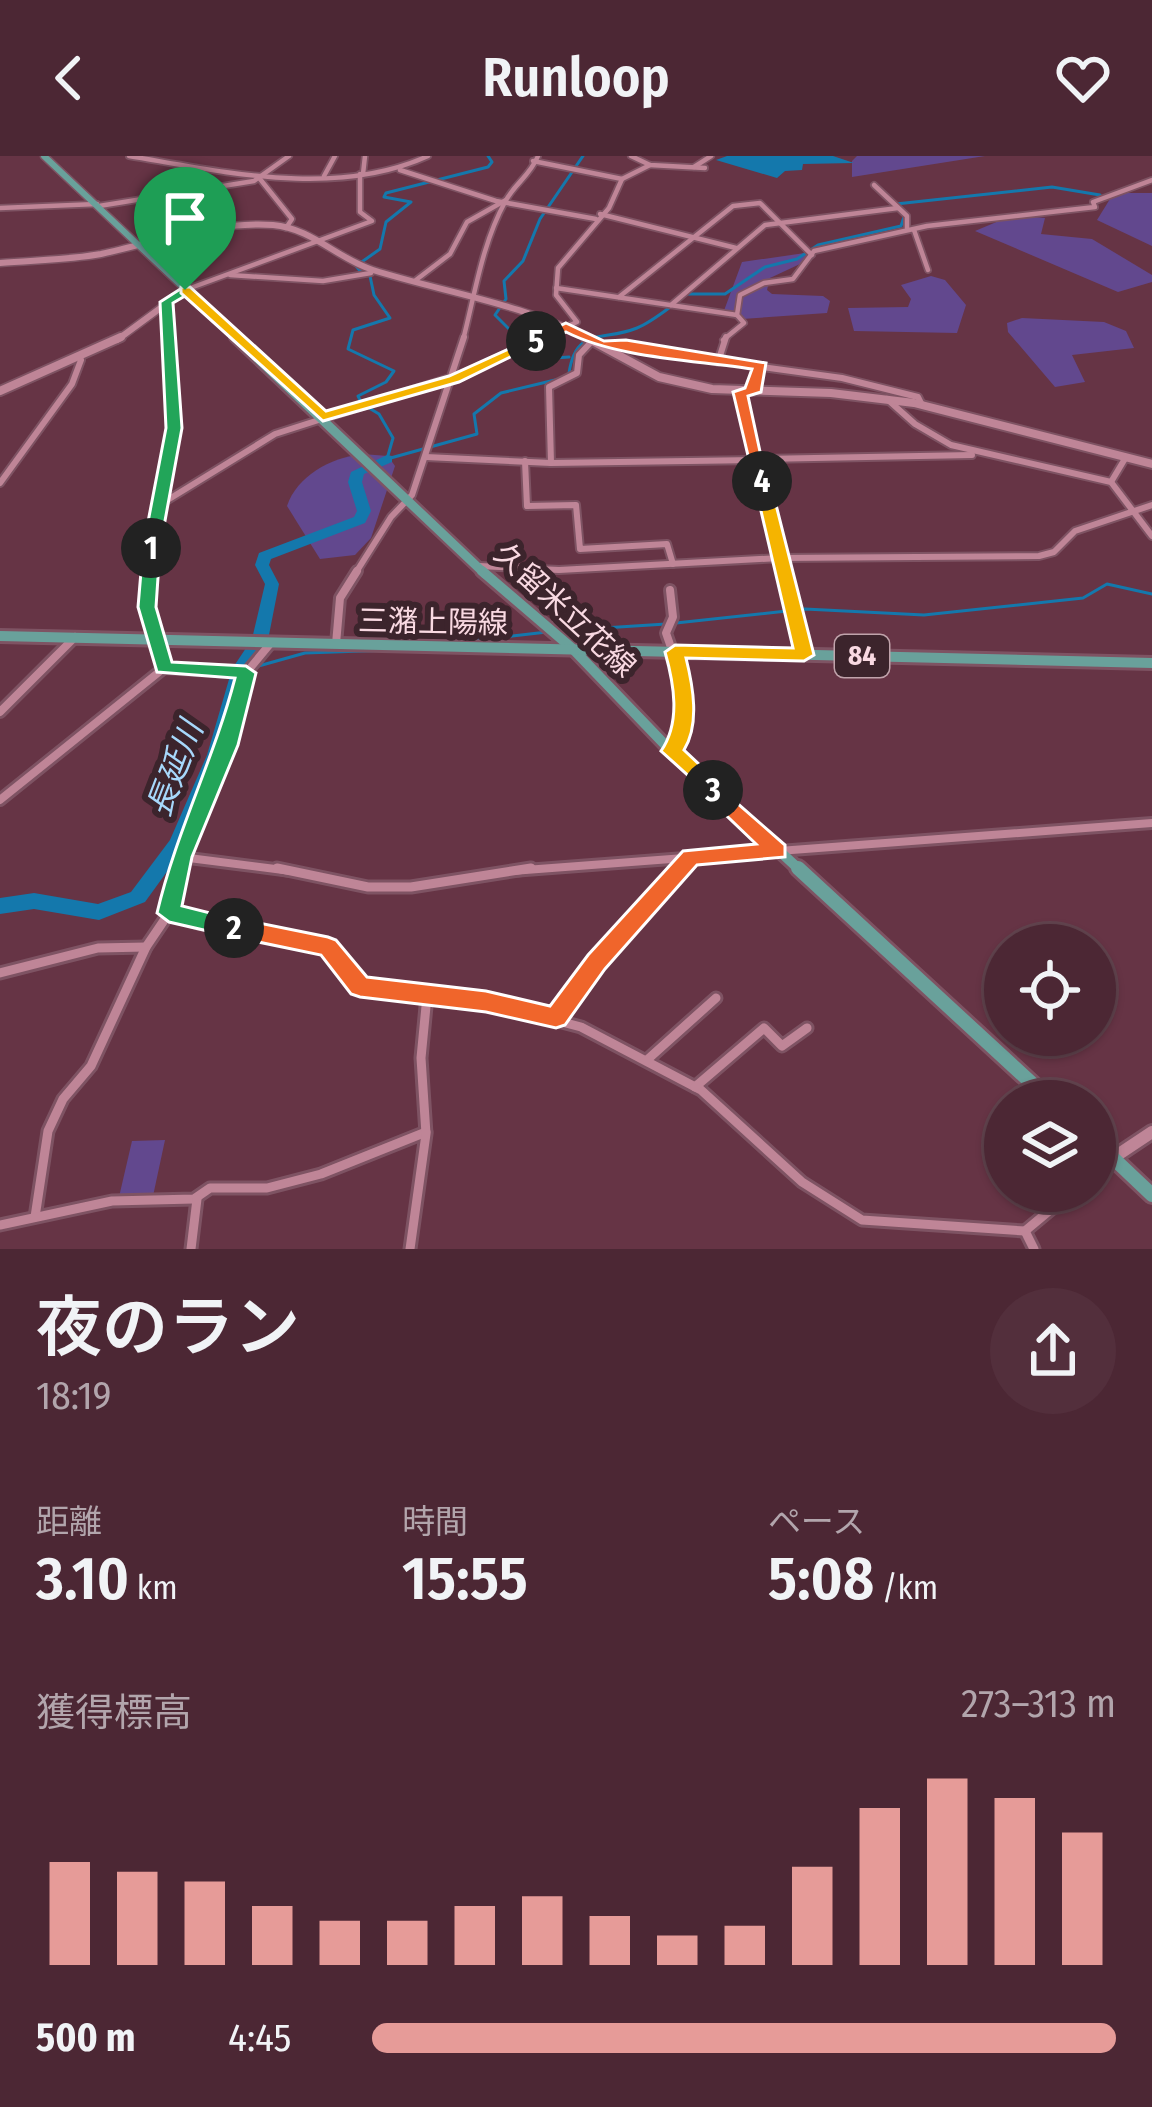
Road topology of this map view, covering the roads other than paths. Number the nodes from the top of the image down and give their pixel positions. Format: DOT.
graph roads {
  1 [pos="44,156"];
  2 [pos="129,156"];
  3 [pos="192,156"];
  4 [pos="289,156"];
  5 [pos="335,156"];
  6 [pos="365,156"];
  7 [pos="428,156"];
  8 [pos="631,156"];
  9 [pos="711,156"];
  10 [pos="536,158"];
  11 [pos="184,162"];
  12 [pos="650,166"];
  13 [pos="693,168"];
  14 [pos="705,168"];
  15 [pos="399,170"];
  16 [pos="362,174"];
  17 [pos="324,176"];
  18 [pos="260,178"];
  19 [pos="622,179"];
  20 [pos="1152,180"];
  21 [pos="874,185"];
  22 [pos="507,200"];
  23 [pos="361,204"];
  24 [pos="98,205"];
  25 [pos="345,206"];
  26 [pos="0,208"];
  27 [pos="50,208"];
  28 [pos="898,208"];
  29 [pos="45,216"];
  30 [pos="598,217"];
  31 [pos="779,223"];
  32 [pos="286,227"];
  33 [pos="911,230"];
  34 [pos="694,237"];
  35 [pos="320,244"];
  36 [pos="137,245"];
  37 [pos="738,248"];
  38 [pos="812,255"];
  39 [pos="0,263"];
  40 [pos="928,270"];
  41 [pos="371,273"];
  42 [pos="223,274"];
  43 [pos="416,280"];
  44 [pos="556,288"];
  45 [pos="185,290"];
  46 [pos="477,297"];
  47 [pos="619,297"];
  48 [pos="166,302"];
  49 [pos="670,305"];
  50 [pos="737,315"];
  51 [pos="566,327"];
  52 [pos="593,340"];
  53 [pos="81,360"];
  54 [pos="718,362"];
  55 [pos="761,366"];
  56 [pos="454,378"];
  57 [pos="0,391"];
  58 [pos="740,392"];
  59 [pos="754,392"];
  60 [pos="886,398"];
  61 [pos="922,405"];
  62 [pos="323,417"];
  63 [pos="985,455"];
  64 [pos="426,457"];
  65 [pos="1126,458"];
  66 [pos="756,459"];
  67 [pos="525,461"];
  68 [pos="551,463"];
  69 [pos="1152,464"];
  70 [pos="1111,482"];
  71 [pos="0,483"];
  72 [pos="409,496"];
  73 [pos="160,505"];
  74 [pos="1152,505"];
  75 [pos="1136,509"];
  76 [pos="1152,536"];
  77 [pos="780,558"];
  78 [pos="673,564"];
  79 [pos="478,566"];
  80 [pos="670,590"];
  81 [pos="0,636"];
  82 [pos="74,637"];
  83 [pos="157,640"];
  84 [pos="271,643"];
  85 [pos="336,644"];
  86 [pos="573,649"];
  87 [pos="675,652"];
  88 [pos="804,655"];
  89 [pos="1152,663"];
  90 [pos="164,668"];
  91 [pos="246,673"];
  92 [pos="0,712"];
  93 [pos="671,751"];
  94 [pos="0,800"];
  95 [pos="1152,823"];
  96 [pos="778,851"];
  97 [pos="181,857"];
  98 [pos="691,857"];
  99 [pos="169,913"];
  100 [pos="146,947"];
  101 [pos="0,974"];
  102 [pos="427,996"];
  103 [pos="716,998"];
  104 [pos="556,1018"];
  105 [pos="807,1028"];
  106 [pos="647,1060"];
  107 [pos="1028,1080"];
  108 [pos="695,1087"];
  109 [pos="426,1132"];
  110 [pos="1152,1132"];
  111 [pos="1116,1156"];
  112 [pos="1116,1161"];
  113 [pos="1152,1196"];
  114 [pos="197,1198"];
  115 [pos="1047,1212"];
  116 [pos="34,1216"];
  117 [pos="0,1225"];
  118 [pos="1024,1231"];
  119 [pos="191,1249"];
  120 [pos="410,1249"];
  121 [pos="1034,1249"];
  1 -- 24 [label="main road, 久留米立花線"];
  2 -- 11 [label="street"];
  3 -- 11 [label="street"];
  4 -- 18 [label="street"];
  5 -- 17 [label="street"];
  6 -- 16 [label="street"];
  7 -- 15 [label="street"];
  8 -- 12 [label="street"];
  9 -- 13 [label="street"];
  10 -- 19 [label="street"];
  10 -- 22 [label="street"];
  11 -- 18 [label="street"];
  12 -- 13 [label="street"];
  12 -- 19 [label="street"];
  13 -- 14 [label="street"];
  15 -- 16 [label="street"];
  15 -- 22 [label="street"];
  16 -- 17 [label="street"];
  16 -- 23 [label="street"];
  17 -- 18 [label="street"];
  18 -- 24 [label="street"];
  18 -- 32 [label="street"];
  19 -- 30 [label="street"];
  20 -- 33 [label="street"];
  21 -- 28 [label="street"];
  22 -- 30 [label="street"];
  22 -- 43 [label="street"];
  22 -- 46 [label="street"];
  23 -- 25 [label="street"];
  23 -- 35 [label="street"];
  24 -- 27 [label="street"];
  24 -- 36 [label="main road, 久留米立花線"];
  26 -- 27 [label="street"];
  27 -- 29 [label="street"];
  28 -- 31 [label="street"];
  28 -- 33 [label="street"];
  30 -- 34 [label="street"];
  30 -- 44 [label="street"];
  31 -- 34 [label="street"];
  31 -- 37 [label="street"];
  31 -- 38 [label="street"];
  32 -- 35 [label="street"];
  32 -- 36 [label="street"];
  33 -- 38 [label="street"];
  33 -- 40 [label="street"];
  34 -- 37 [label="street"];
  34 -- 47 [label="street"];
  35 -- 42 [label="street"];
  35 -- 43 [label="street"];
  36 -- 39 [label="street"];
  36 -- 45 [label="main road, 久留米立花線"];
  37 -- 49 [label="street"];
  38 -- 50 [label="street"];
  41 -- 42 [label="street"];
  42 -- 45 [label="street"];
  43 -- 46 [label="street"];
  44 -- 47 [label="street"];
  44 -- 51 [label="street"];
  45 -- 48 [label="street"];
  45 -- 62 [label="main road, 久留米立花線"];
  46 -- 51 [label="street"];
  46 -- 56 [label="street"];
  47 -- 49 [label="street"];
  48 -- 53 [label="street"];
  48 -- 73 [label="street"];
  49 -- 50 [label="street"];
  50 -- 54 [label="street"];
  51 -- 52 [label="street"];
  51 -- 56 [label="street"];
  52 -- 54 [label="street"];
  52 -- 58 [label="street"];
  52 -- 68 [label="street"];
  53 -- 57 [label="street"];
  53 -- 71 [label="street"];
  54 -- 55 [label="street"];
  55 -- 59 [label="street"];
  55 -- 61 [label="street"];
  56 -- 62 [label="street"];
  56 -- 64 [label="street"];
  58 -- 59 [label="street"];
  58 -- 66 [label="street"];
  59 -- 60 [label="street"];
  60 -- 61 [label="street"];
  60 -- 63 [label="street"];
  61 -- 65 [label="street"];
  62 -- 72 [label="main road, 久留米立花線"];
  62 -- 73 [label="street"];
  63 -- 66 [label="street"];
  63 -- 70 [label="street"];
  64 -- 67 [label="street"];
  64 -- 72 [label="street"];
  65 -- 69 [label="street"];
  65 -- 70 [label="street"];
  66 -- 68 [label="street"];
  66 -- 77 [label="street"];
  67 -- 68 [label="street"];
  67 -- 78 [label="street"];
  70 -- 75 [label="street"];
  72 -- 79 [label="main road, 久留米立花線"];
  72 -- 85 [label="street"];
  73 -- 83 [label="street"];
  74 -- 75 [label="street"];
  75 -- 76 [label="street"];
  75 -- 77 [label="street"];
  77 -- 78 [label="street"];
  77 -- 88 [label="street"];
  78 -- 79 [label="street"];
  79 -- 86 [label="main road, 久留米立花線"];
  80 -- 87 [label="street"];
  81 -- 82 [label="main road, 三潴上陽線 / 84"];
  82 -- 83 [label="main road, 三潴上陽線 / 84"];
  82 -- 92 [label="street"];
  83 -- 84 [label="main road, 三潴上陽線 / 84"];
  83 -- 90 [label="street"];
  84 -- 85 [label="main road, 三潴上陽線 / 84"];
  84 -- 91 [label="street"];
  85 -- 86 [label="main road, 三潴上陽線 / 84"];
  86 -- 87 [label="main road, 三潴上陽線 / 84"];
  86 -- 93 [label="main road, 久留米立花線"];
  87 -- 88 [label="main road, 三潴上陽線 / 84"];
  87 -- 93 [label="street"];
  88 -- 89 [label="main road, 三潴上陽線 / 84"];
  90 -- 91 [label="street"];
  90 -- 94 [label="street"];
  91 -- 97 [label="street"];
  93 -- 96 [label="main road, 久留米立花線"];
  95 -- 96 [label="street"];
  96 -- 98 [label="street"];
  96 -- 107 [label="main road, 久留米立花線"];
  97 -- 98 [label="street"];
  97 -- 99 [label="street"];
  98 -- 104 [label="street"];
  99 -- 100 [label="street"];
  99 -- 102 [label="street"];
  100 -- 101 [label="street"];
  100 -- 116 [label="street"];
  102 -- 104 [label="street"];
  102 -- 109 [label="street"];
  103 -- 106 [label="street"];
  104 -- 106 [label="street"];
  105 -- 108 [label="street"];
  106 -- 108 [label="street"];
  108 -- 118 [label="street"];
  109 -- 114 [label="street"];
  109 -- 120 [label="street"];
  110 -- 111 [label="street"];
  112 -- 113 [label="main road"];
  114 -- 116 [label="street"];
  114 -- 119 [label="street"];
  115 -- 118 [label="street"];
  116 -- 117 [label="street"];
  118 -- 121 [label="street"];
}
